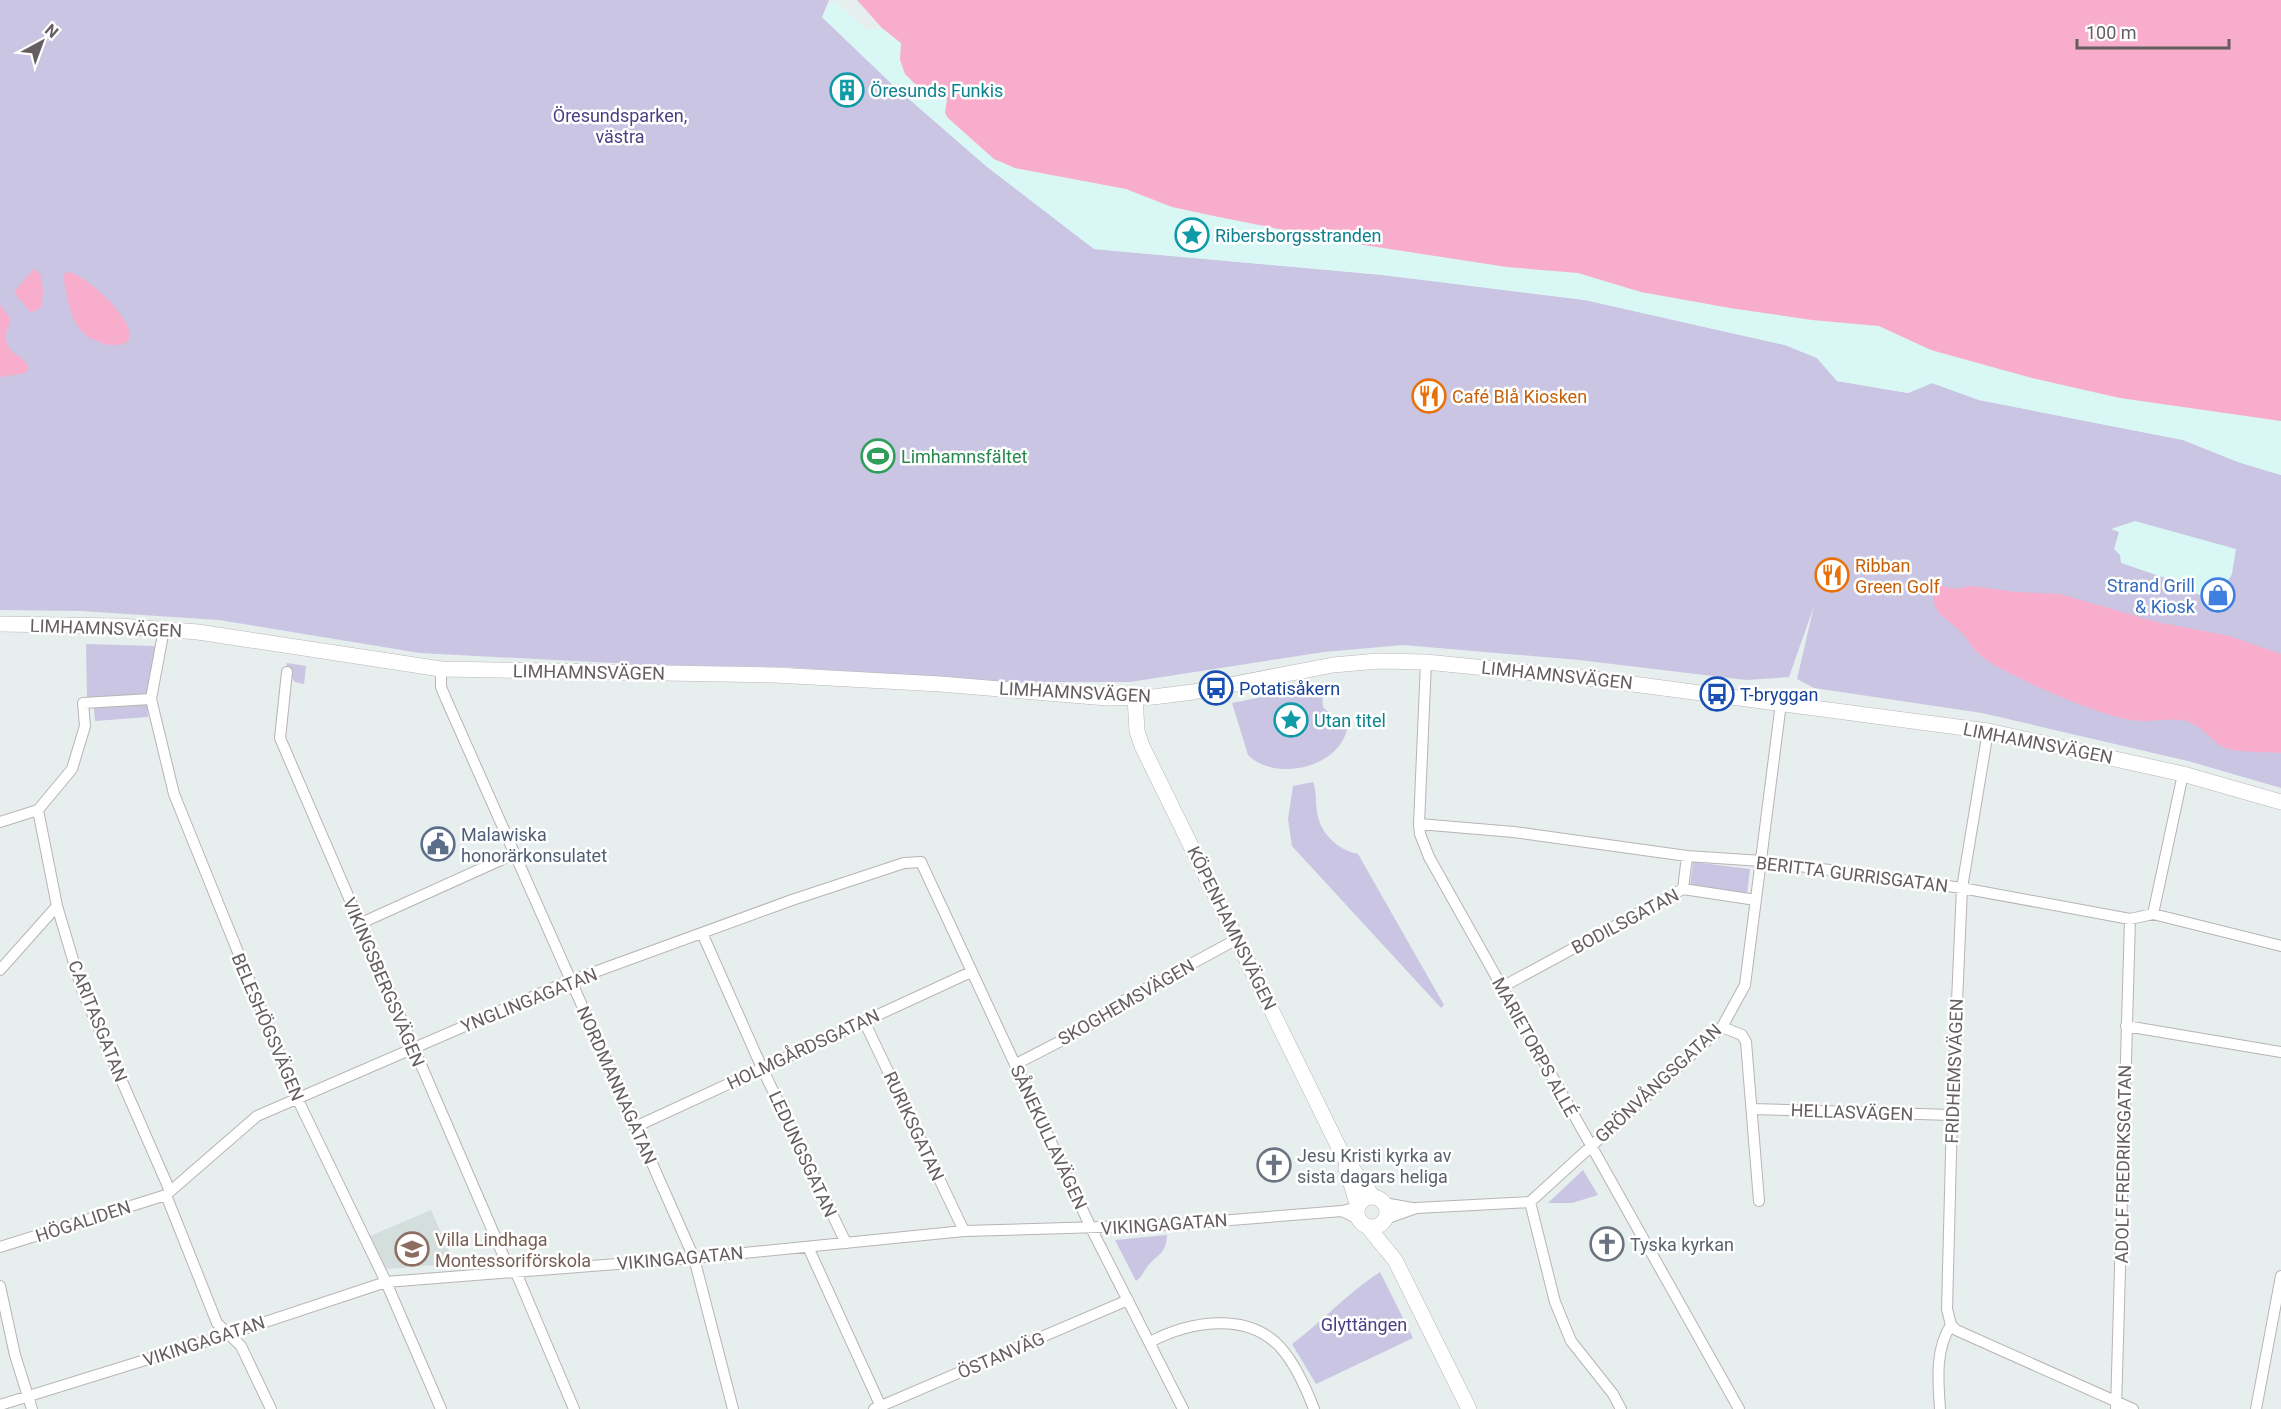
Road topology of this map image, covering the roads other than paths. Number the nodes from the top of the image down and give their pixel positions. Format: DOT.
graph roads {
  1 [pos="0,624"];
  2 [pos="164,629"];
  3 [pos="1426,662"];
  4 [pos="441,669"];
  5 [pos="287,672"];
  6 [pos="285,688"];
  7 [pos="298,690"];
  8 [pos="1135,697"];
  9 [pos="151,699"];
  10 [pos="1781,703"];
  11 [pos="1988,731"];
  12 [pos="2183,774"];
  13 [pos="2281,802"];
  14 [pos="38,810"];
  15 [pos="0,822"];
  16 [pos="1419,824"];
  17 [pos="514,854"];
  18 [pos="1688,856"];
  19 [pos="1762,861"];
  20 [pos="921,862"];
  21 [pos="1962,888"];
  22 [pos="1683,889"];
  23 [pos="1756,900"];
  24 [pos="57,906"];
  25 [pos="2153,914"];
  26 [pos="2130,920"];
  27 [pos="359,924"];
  28 [pos="702,933"];
  29 [pos="1237,939"];
  30 [pos="2281,946"];
  31 [pos="0,970"];
  32 [pos="971,972"];
  33 [pos="571,981"];
  34 [pos="1502,987"];
  35 [pos="864,1021"];
  36 [pos="2126,1026"];
  37 [pos="1722,1027"];
  38 [pos="413,1048"];
  39 [pos="2281,1052"];
  40 [pos="1016,1064"];
  41 [pos="762,1068"];
  42 [pos="297,1098"];
  43 [pos="1752,1109"];
  44 [pos="1952,1115"];
  45 [pos="635,1127"];
  46 [pos="1590,1146"];
  47 [pos="1343,1156"];
  48 [pos="168,1193"];
  49 [pos="1378,1200"];
  50 [pos="1759,1201"];
  51 [pos="1530,1202"];
  52 [pos="1416,1208"];
  53 [pos="1361,1215"];
  54 [pos="1384,1220"];
  55 [pos="1091,1228"];
  56 [pos="964,1231"];
  57 [pos="846,1243"];
  58 [pos="0,1247"];
  59 [pos="808,1247"];
  60 [pos="694,1258"];
  61 [pos="1395,1260"];
  62 [pos="512,1271"];
  63 [pos="2281,1276"];
  64 [pos="386,1281"];
  65 [pos="0,1286"];
  66 [pos="1128,1300"];
  67 [pos="1951,1325"];
  68 [pos="230,1334"];
  69 [pos="1149,1342"];
  70 [pos="29,1398"];
  71 [pos="0,1405"];
  72 [pos="2116,1405"];
  73 [pos="879,1408"];
  74 [pos="32,1409"];
  75 [pos="271,1409"];
  76 [pos="441,1409"];
  77 [pos="574,1409"];
  78 [pos="733,1409"];
  79 [pos="1183,1409"];
  80 [pos="1314,1409"];
  81 [pos="1469,1409"];
  82 [pos="1621,1409"];
  83 [pos="1739,1409"];
  84 [pos="1940,1409"];
  85 [pos="2133,1409"];
  86 [pos="2256,1409"];
  1 -- 2 [label="main road, LIMHAMNSVÄGEN"];
  2 -- 4 [label="main road, LIMHAMNSVÄGEN"];
  2 -- 9 [label="street, BELESHÖGSVÄGEN"];
  3 -- 8 [label="main road, LIMHAMNSVÄGEN"];
  3 -- 10 [label="main road, LIMHAMNSVÄGEN"];
  3 -- 16 [label="street, MARIETORPS ALLÉ"];
  4 -- 8 [label="main road, LIMHAMNSVÄGEN"];
  4 -- 17 [label="street, NORDMANNAGATAN"];
  5 -- 6 [label="street, VIKINGSBERGSVÄGEN"];
  6 -- 7 [label="street"];
  6 -- 27 [label="street, VIKINGSBERGSVÄGEN"];
  8 -- 29 [label="main road, KÖPENHAMNSVÄGEN"];
  9 -- 14 [label="street"];
  9 -- 42 [label="street, BELESHÖGSVÄGEN"];
  10 -- 11 [label="main road, LIMHAMNSVÄGEN"];
  10 -- 19 [label="street, GRÖNVÅNGSGATAN"];
  11 -- 12 [label="main road, LIMHAMNSVÄGEN"];
  11 -- 21 [label="street, FRIDHEMSVÄGEN"];
  12 -- 13 [label="main road, LIMHAMNSVÄGEN"];
  12 -- 25 [label="street"];
  14 -- 15 [label="street"];
  14 -- 24 [label="street, CARITASGATAN"];
  16 -- 18 [label="street, BERITTA GURRISGATAN"];
  16 -- 34 [label="street, MARIETORPS ALLÉ"];
  17 -- 27 [label="street"];
  17 -- 33 [label="street, NORDMANNAGATAN"];
  18 -- 19 [label="street, BERITTA GURRISGATAN"];
  18 -- 22 [label="street"];
  19 -- 21 [label="street, BERITTA GURRISGATAN"];
  19 -- 23 [label="street, GRÖNVÅNGSGATAN"];
  20 -- 28 [label="street, YNGLINGAGATAN"];
  20 -- 32 [label="street, SÅNEKULLAVÄGEN"];
  21 -- 26 [label="street, BERITTA GURRISGATAN"];
  21 -- 44 [label="street, FRIDHEMSVÄGEN"];
  22 -- 23 [label="street, BODILSGATAN"];
  22 -- 34 [label="street, BODILSGATAN"];
  23 -- 37 [label="street, GRÖNVÅNGSGATAN"];
  24 -- 31 [label="street"];
  24 -- 48 [label="street, CARITASGATAN"];
  25 -- 26 [label="street, BERITTA GURRISGATAN"];
  25 -- 30 [label="street, BERITTA GURRISGATAN"];
  26 -- 36 [label="street, ADOLF FREDRIKSGATAN"];
  27 -- 38 [label="street, VIKINGSBERGSVÄGEN"];
  28 -- 33 [label="street, YNGLINGAGATAN"];
  28 -- 41 [label="street, LEDUNGSGATAN"];
  29 -- 40 [label="street, SKOGHEMSVÄGEN"];
  29 -- 47 [label="main road, KÖPENHAMNSVÄGEN"];
  32 -- 35 [label="street, HOLMGÅRDSGATAN"];
  32 -- 40 [label="street, SÅNEKULLAVÄGEN"];
  33 -- 38 [label="street, YNGLINGAGATAN"];
  33 -- 45 [label="street, NORDMANNAGATAN"];
  34 -- 46 [label="street, MARIETORPS ALLÉ"];
  35 -- 41 [label="street, HOLMGÅRDSGATAN"];
  35 -- 56 [label="street, RURIKSGATAN"];
  36 -- 39 [label="street"];
  36 -- 72 [label="street, ADOLF FREDRIKSGATAN"];
  37 -- 43 [label="street"];
  37 -- 46 [label="street, GRÖNVÅNGSGATAN"];
  38 -- 42 [label="street, YNGLINGAGATAN"];
  38 -- 62 [label="street, VIKINGSBERGSVÄGEN"];
  40 -- 55 [label="street, SÅNEKULLAVÄGEN"];
  41 -- 45 [label="street, HOLMGÅRDSGATAN"];
  41 -- 57 [label="street, LEDUNGSGATAN"];
  42 -- 48 [label="street, YNGLINGAGATAN"];
  42 -- 64 [label="street, BELESHÖGSVÄGEN"];
  43 -- 44 [label="street, HELLASVÄGEN"];
  43 -- 50 [label="street"];
  44 -- 67 [label="street, FRIDHEMSVÄGEN"];
  45 -- 60 [label="street, NORDMANNAGATAN"];
  46 -- 51 [label="street"];
  46 -- 83 [label="street, MARIETORPS ALLÉ"];
  47 -- 49 [label="main road, KÖPENHAMNSVÄGEN"];
  47 -- 53 [label="main road, KÖPENHAMNSVÄGEN"];
  48 -- 58 [label="street, HÖGALIDEN"];
  48 -- 68 [label="street, CARITASGATAN"];
  49 -- 52 [label="street"];
  49 -- 53 [label="main road"];
  49 -- 54 [label="main road"];
  51 -- 52 [label="street"];
  51 -- 82 [label="street"];
  52 -- 54 [label="street"];
  53 -- 54 [label="main road"];
  53 -- 55 [label="street, VIKINGAGATAN"];
  53 -- 61 [label="main road, KÖPENHAMNSVÄGEN"];
  54 -- 61 [label="main road, KÖPENHAMNSVÄGEN"];
  55 -- 56 [label="street, VIKINGAGATAN"];
  55 -- 66 [label="street, SÅNEKULLAVÄGEN"];
  56 -- 57 [label="street, VIKINGAGATAN"];
  57 -- 59 [label="street, VIKINGAGATAN"];
  59 -- 60 [label="street, VIKINGAGATAN"];
  59 -- 73 [label="street"];
  60 -- 62 [label="street, VIKINGAGATAN"];
  60 -- 78 [label="street, NORDMANNAGATAN"];
  61 -- 81 [label="main road, KÖPENHAMNSVÄGEN"];
  62 -- 64 [label="street, VIKINGAGATAN"];
  62 -- 77 [label="street, VIKINGSBERGSVÄGEN"];
  63 -- 86 [label="street"];
  64 -- 68 [label="street, VIKINGAGATAN"];
  64 -- 76 [label="street, BELESHÖGSVÄGEN"];
  65 -- 70 [label="street"];
  66 -- 69 [label="street, SÅNEKULLAVÄGEN"];
  66 -- 73 [label="street, ÖSTANVÄG"];
  67 -- 72 [label="street"];
  67 -- 84 [label="street, FRIDHEMSVÄGEN"];
  68 -- 70 [label="street, VIKINGAGATAN"];
  68 -- 75 [label="street, CARITASGATAN"];
  69 -- 79 [label="street, SÅNEKULLAVÄGEN"];
  69 -- 80 [label="street"];
  70 -- 71 [label="street, VIKINGAGATAN"];
  70 -- 74 [label="street"];
  72 -- 85 [label="street"];
}
